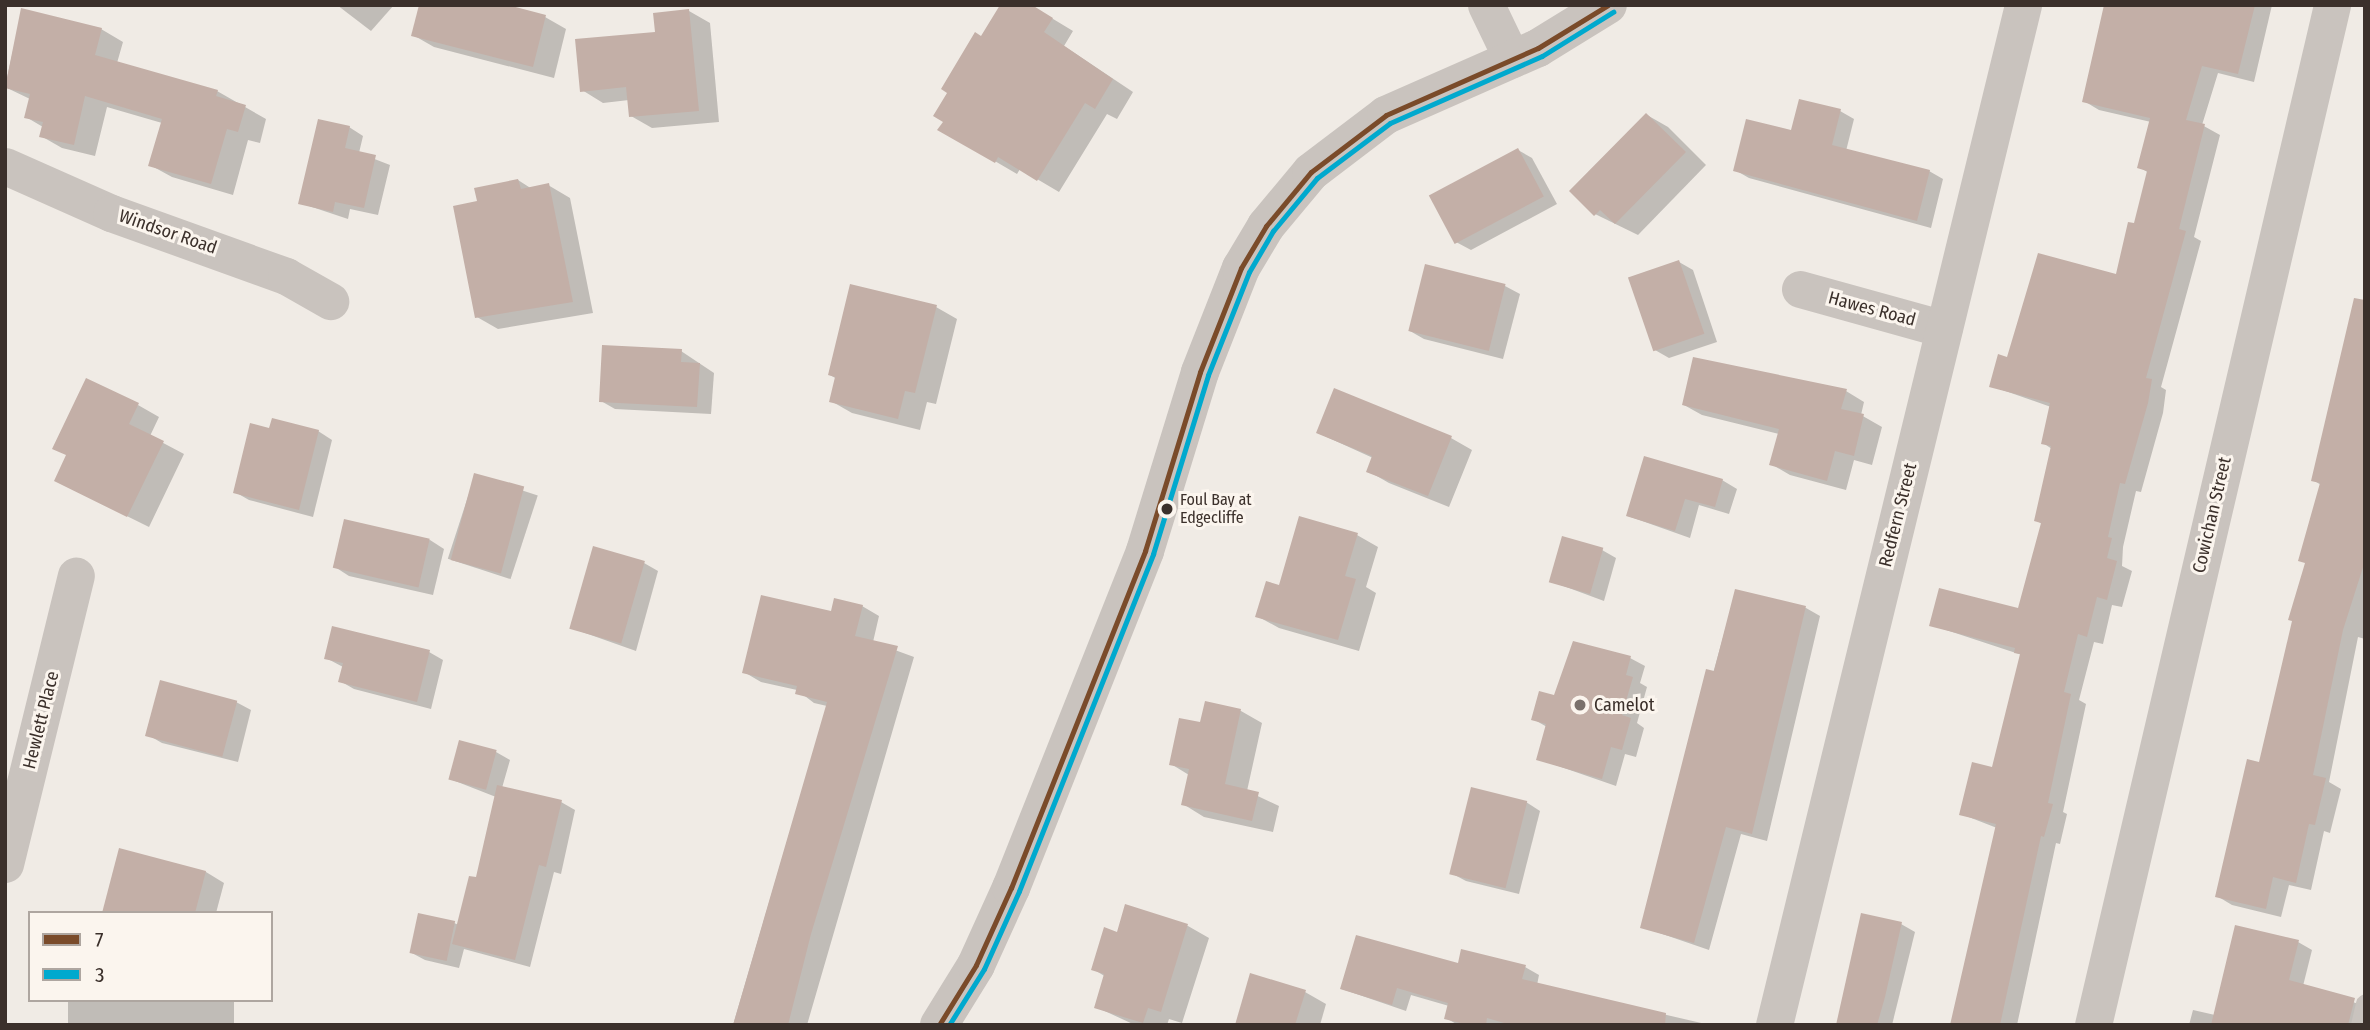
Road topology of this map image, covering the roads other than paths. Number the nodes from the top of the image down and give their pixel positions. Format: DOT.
graph roads {
  1 [pos="1486,5"];
  2 [pos="1608,5"];
  3 [pos="2023,5"];
  4 [pos="2332,5"];
  5 [pos="1512,59"];
  6 [pos="5,166"];
  7 [pos="1800,289"];
  8 [pos="330,301"];
  9 [pos="1944,329"];
  10 [pos="76,576"];
  11 [pos="5,864"];
  12 [pos="2365,1004"];
  13 [pos="939,1025"];
  14 [pos="1774,1025"];
  15 [pos="2093,1025"];
  16 [pos="2360,1025"];
  1 -- 5 [label="street"];
  2 -- 5 [label="street"];
  3 -- 9 [label="street, Redfern Street"];
  4 -- 15 [label="street, Cowichan Street"];
  5 -- 13 [label="street"];
  6 -- 8 [label="street, Windsor Road"];
  7 -- 9 [label="street, Hawes Road"];
  9 -- 14 [label="street, Redfern Street"];
  10 -- 11 [label="street, Hewlett Place"];
  12 -- 16 [label="lane"];
}
